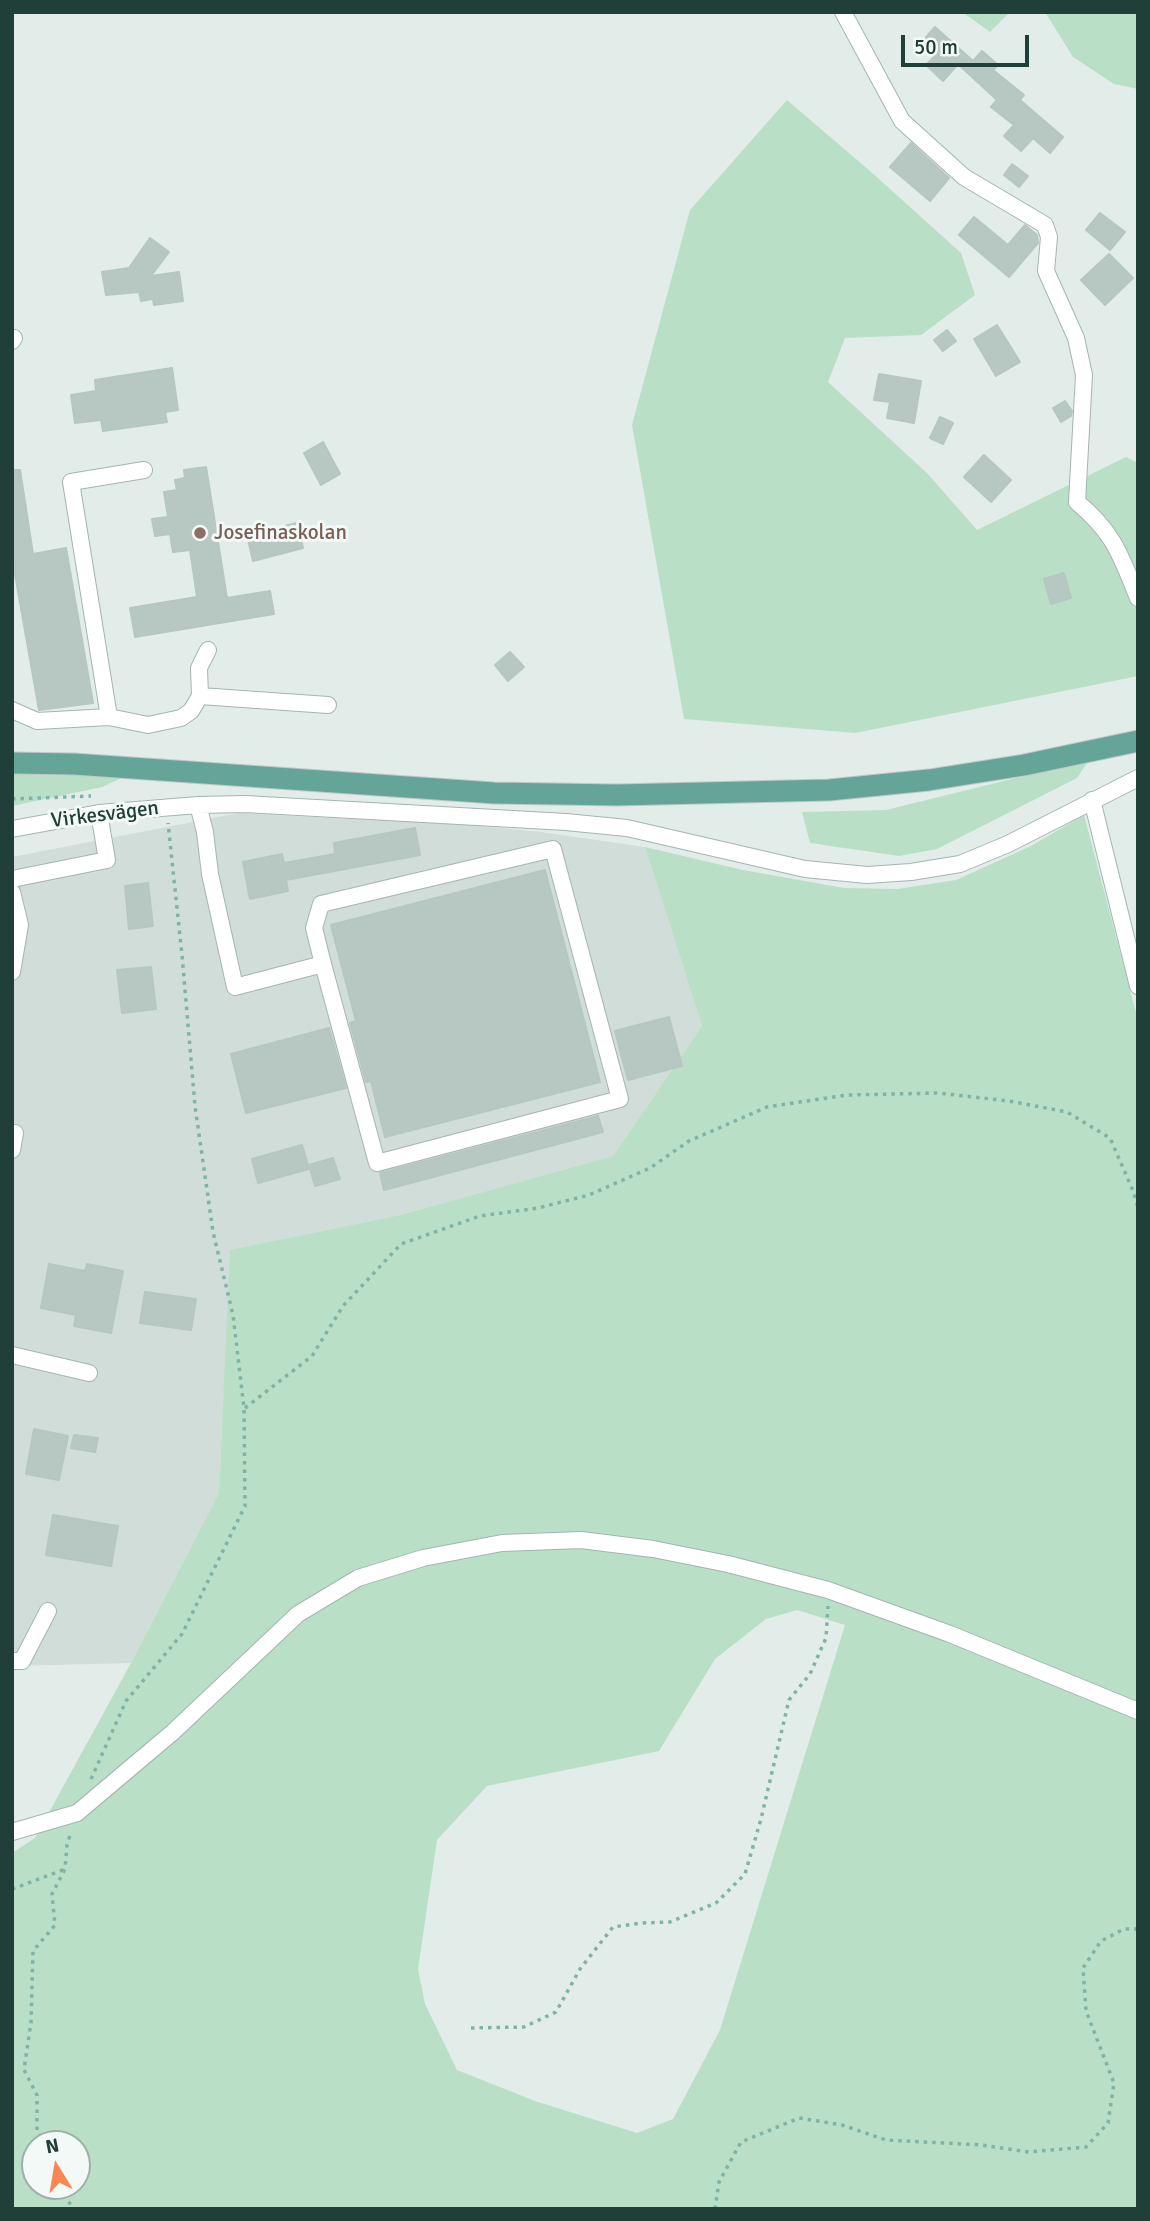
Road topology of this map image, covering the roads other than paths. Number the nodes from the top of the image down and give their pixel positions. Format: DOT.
graph roads {
  1 [pos="843,12"];
  2 [pos="144,470"];
  3 [pos="1138,598"];
  4 [pos="208,650"];
  5 [pos="200,696"];
  6 [pos="328,705"];
  7 [pos="12,710"];
  8 [pos="109,717"];
  9 [pos="1138,741"];
  10 [pos="12,763"];
  11 [pos="1138,778"];
  12 [pos="1092,800"];
  13 [pos="198,805"];
  14 [pos="99,813"];
  15 [pos="12,829"];
  16 [pos="12,879"];
  17 [pos="12,892"];
  18 [pos="323,964"];
  19 [pos="12,972"];
  20 [pos="1138,986"];
  21 [pos="12,1133"];
  22 [pos="12,1150"];
  23 [pos="12,1355"];
  24 [pos="89,1373"];
  25 [pos="48,1611"];
  26 [pos="12,1661"];
  27 [pos="1138,1711"];
  28 [pos="12,1832"];
  1 -- 3 [label="street"];
  2 -- 8 [label="street"];
  4 -- 5 [label="street"];
  5 -- 6 [label="street"];
  5 -- 8 [label="street"];
  7 -- 8 [label="street"];
  9 -- 10 [label="main road"];
  11 -- 12 [label="street, Virkesvägen"];
  12 -- 13 [label="street, Virkesvägen"];
  12 -- 20 [label="street"];
  13 -- 14 [label="street, Virkesvägen"];
  13 -- 18 [label="street"];
  14 -- 15 [label="street, Virkesvägen"];
  14 -- 16 [label="street"];
  17 -- 19 [label="street"];
  18 -- 18 [label="street"];
  21 -- 22 [label="street"];
  23 -- 24 [label="street"];
  25 -- 26 [label="street"];
  27 -- 28 [label="street"];
}
